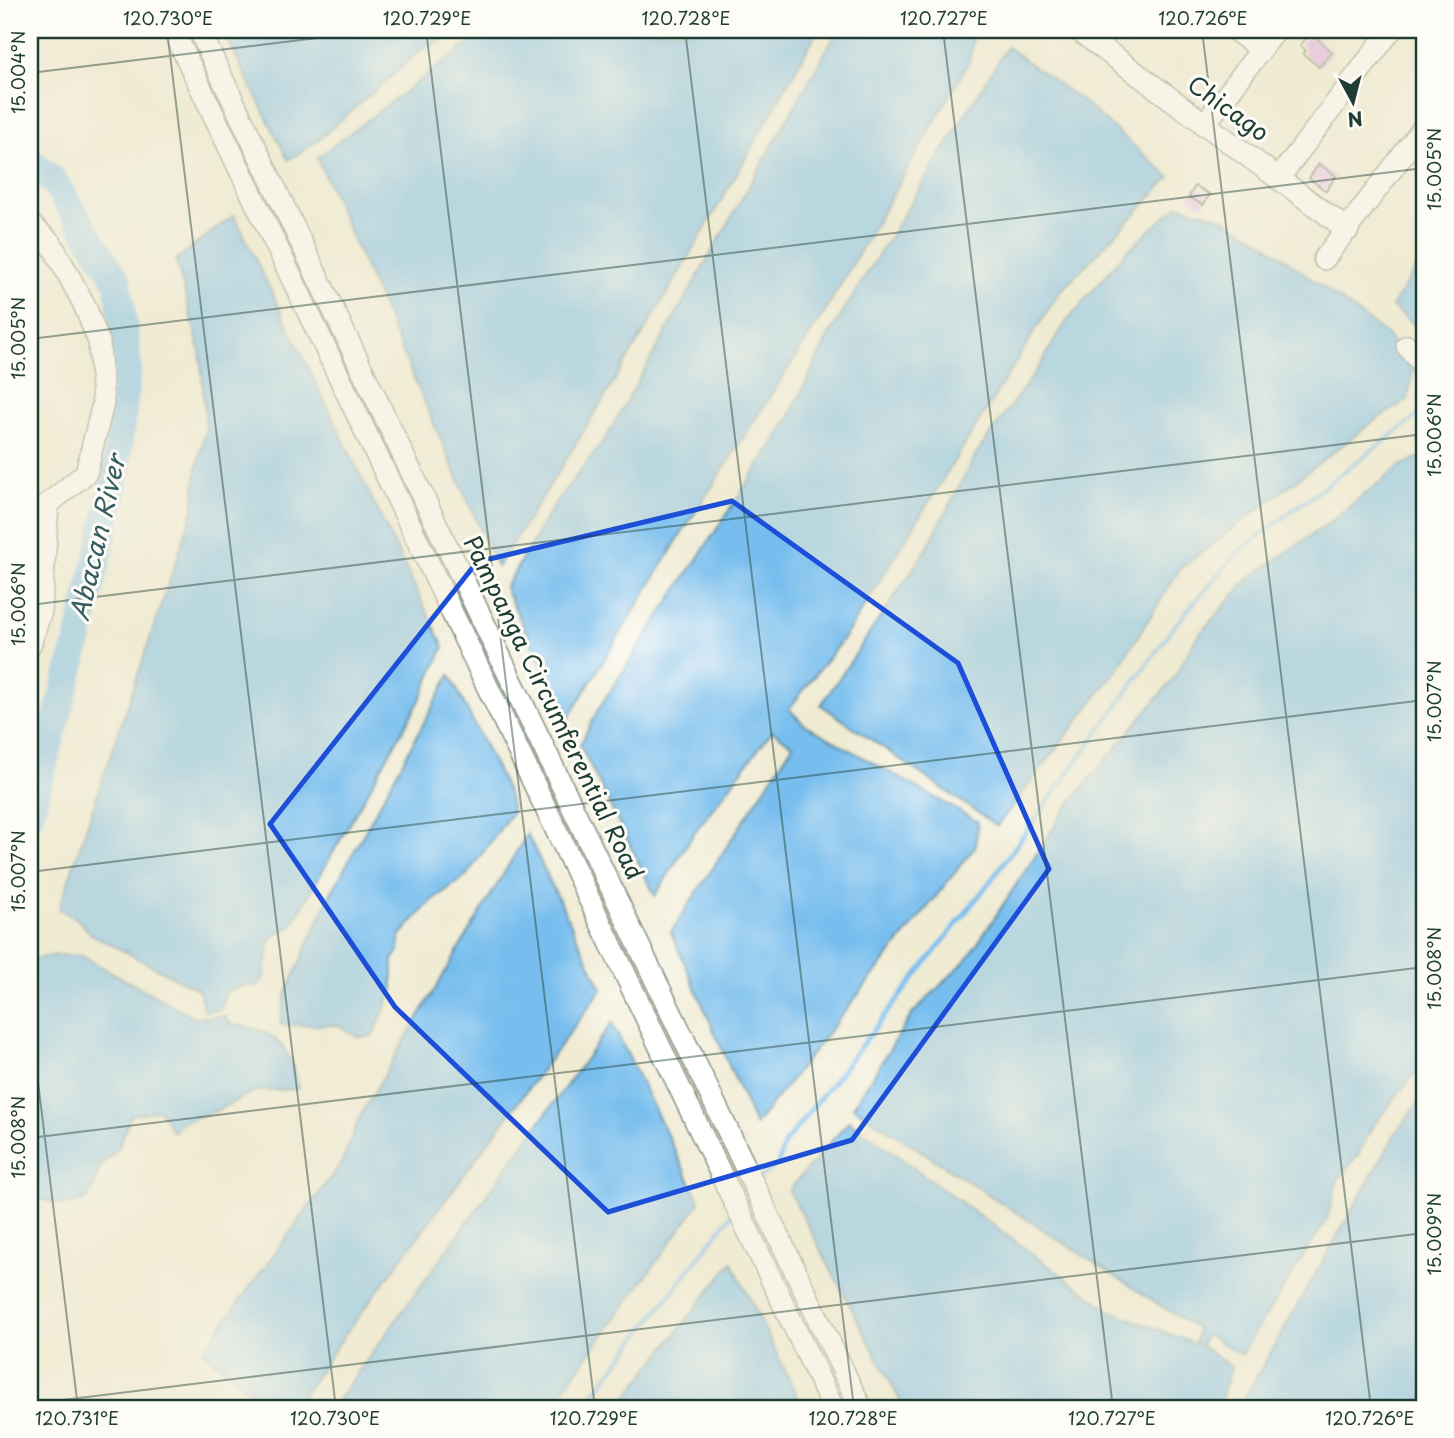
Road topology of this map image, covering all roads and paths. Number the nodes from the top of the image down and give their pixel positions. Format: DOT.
graph roads {
  1 [pos="173,30"];
  2 [pos="199,30"];
  3 [pos="1078,30"];
  4 [pos="1235,30"];
  5 [pos="1276,30"];
  6 [pos="1391,30"];
  7 [pos="1261,49"];
  8 [pos="1204,125"];
  9 [pos="1424,127"];
  10 [pos="1278,179"];
  11 [pos="30,224"];
  12 [pos="1348,230"];
  13 [pos="1324,259"];
  14 [pos="1407,346"];
  15 [pos="1424,365"];
  16 [pos="39,505"];
  17 [pos="30,645"];
  18 [pos="833,1408"];
  19 [pos="861,1408"];
  1 -- 18 [label="street, Pampanga Circumferential Road"];
  2 -- 19 [label="street, Pampanga Circumferential Road"];
  3 -- 8 [label="street, Chicago"];
  4 -- 7 [label="street"];
  5 -- 7 [label="street"];
  6 -- 10 [label="street"];
  7 -- 8 [label="street"];
  8 -- 10 [label="street, Chicago"];
  9 -- 12 [label="street"];
  10 -- 12 [label="street, Chicago"];
  11 -- 16 [label="street"];
  12 -- 13 [label="street"];
  14 -- 15 [label="street"];
  16 -- 17 [label="street"];
}
